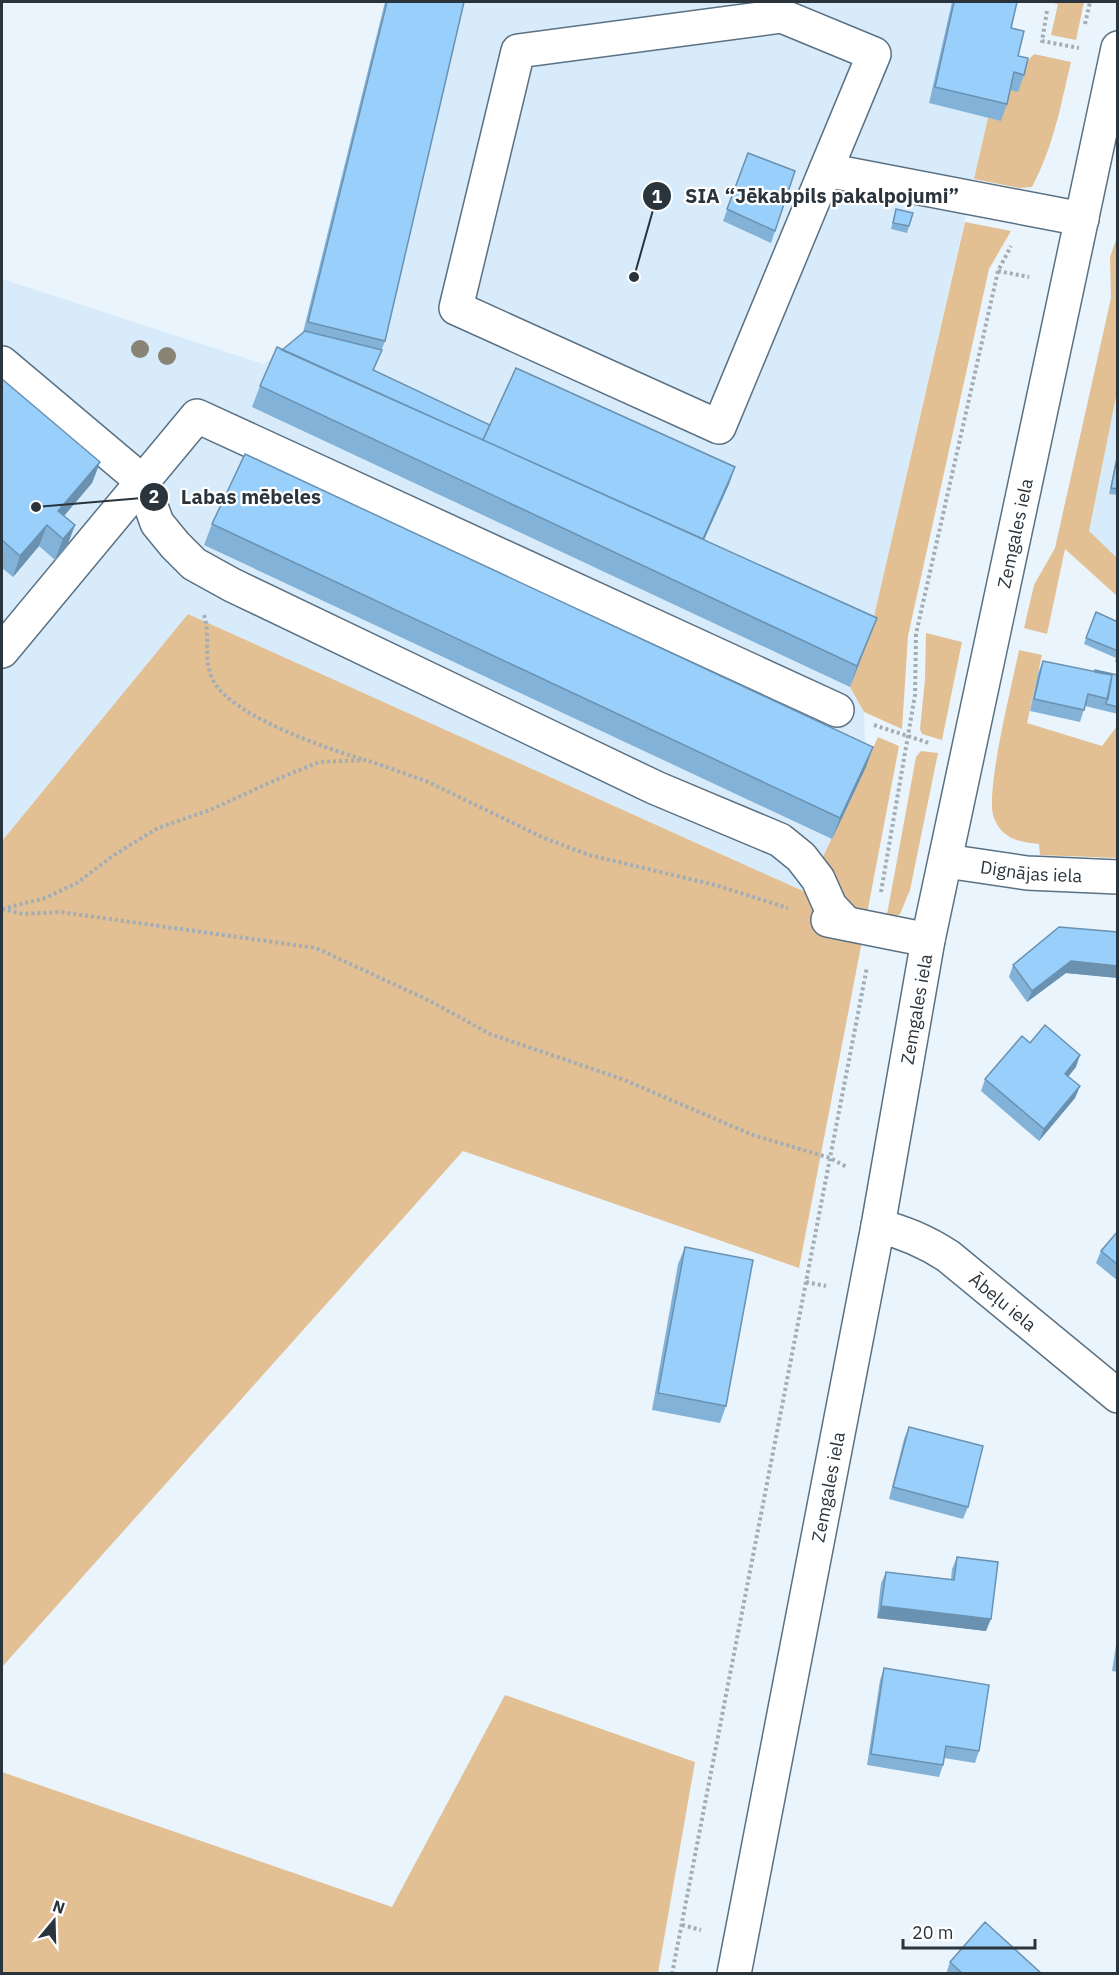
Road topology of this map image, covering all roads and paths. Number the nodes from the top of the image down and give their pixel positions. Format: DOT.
graph roads {
  1 [pos="1090,2"];
  2 [pos="1047,11"];
  3 [pos="1084,30"];
  4 [pos="1082,39"];
  5 [pos="1080,48"];
  6 [pos="1118,48"];
  7 [pos="1077,60"];
  8 [pos="826,170"];
  9 [pos="1031,209"];
  10 [pos="1082,219"];
  11 [pos="2,363"];
  12 [pos="142,481"];
  13 [pos="202,607"];
  14 [pos="2,651"];
  15 [pos="837,710"];
  16 [pos="366,760"];
  17 [pos="946,861"];
  18 [pos="1118,877"];
  19 [pos="850,924"];
  20 [pos="928,940"];
  21 [pos="830,1158"];
  22 [pos="878,1226"];
  23 [pos="1118,1396"];
  24 [pos="672,1974"];
  25 [pos="734,1974"];
  1 -- 3 [label="path"];
  2 -- 5 [label="path"];
  4 -- 5 [label="path"];
  5 -- 7 [label="path"];
  6 -- 10 [label="street, Zemgales iela"];
  8 -- 8 [label="street"];
  8 -- 9 [label="street"];
  9 -- 10 [label="street"];
  9 -- 19 [label="path"];
  10 -- 17 [label="street, Zemgales iela"];
  11 -- 12 [label="street"];
  12 -- 14 [label="street"];
  12 -- 15 [label="street"];
  12 -- 19 [label="street"];
  13 -- 16 [label="path"];
  16 -- 19 [label="path"];
  16 -- 21 [label="path"];
  17 -- 18 [label="street, Dignājas iela"];
  17 -- 20 [label="street, Zemgales iela"];
  19 -- 20 [label="street"];
  19 -- 21 [label="path"];
  20 -- 22 [label="street, Zemgales iela"];
  21 -- 24 [label="path"];
  22 -- 23 [label="street, Ābeļu iela"];
  22 -- 25 [label="street, Zemgales iela"];
}
